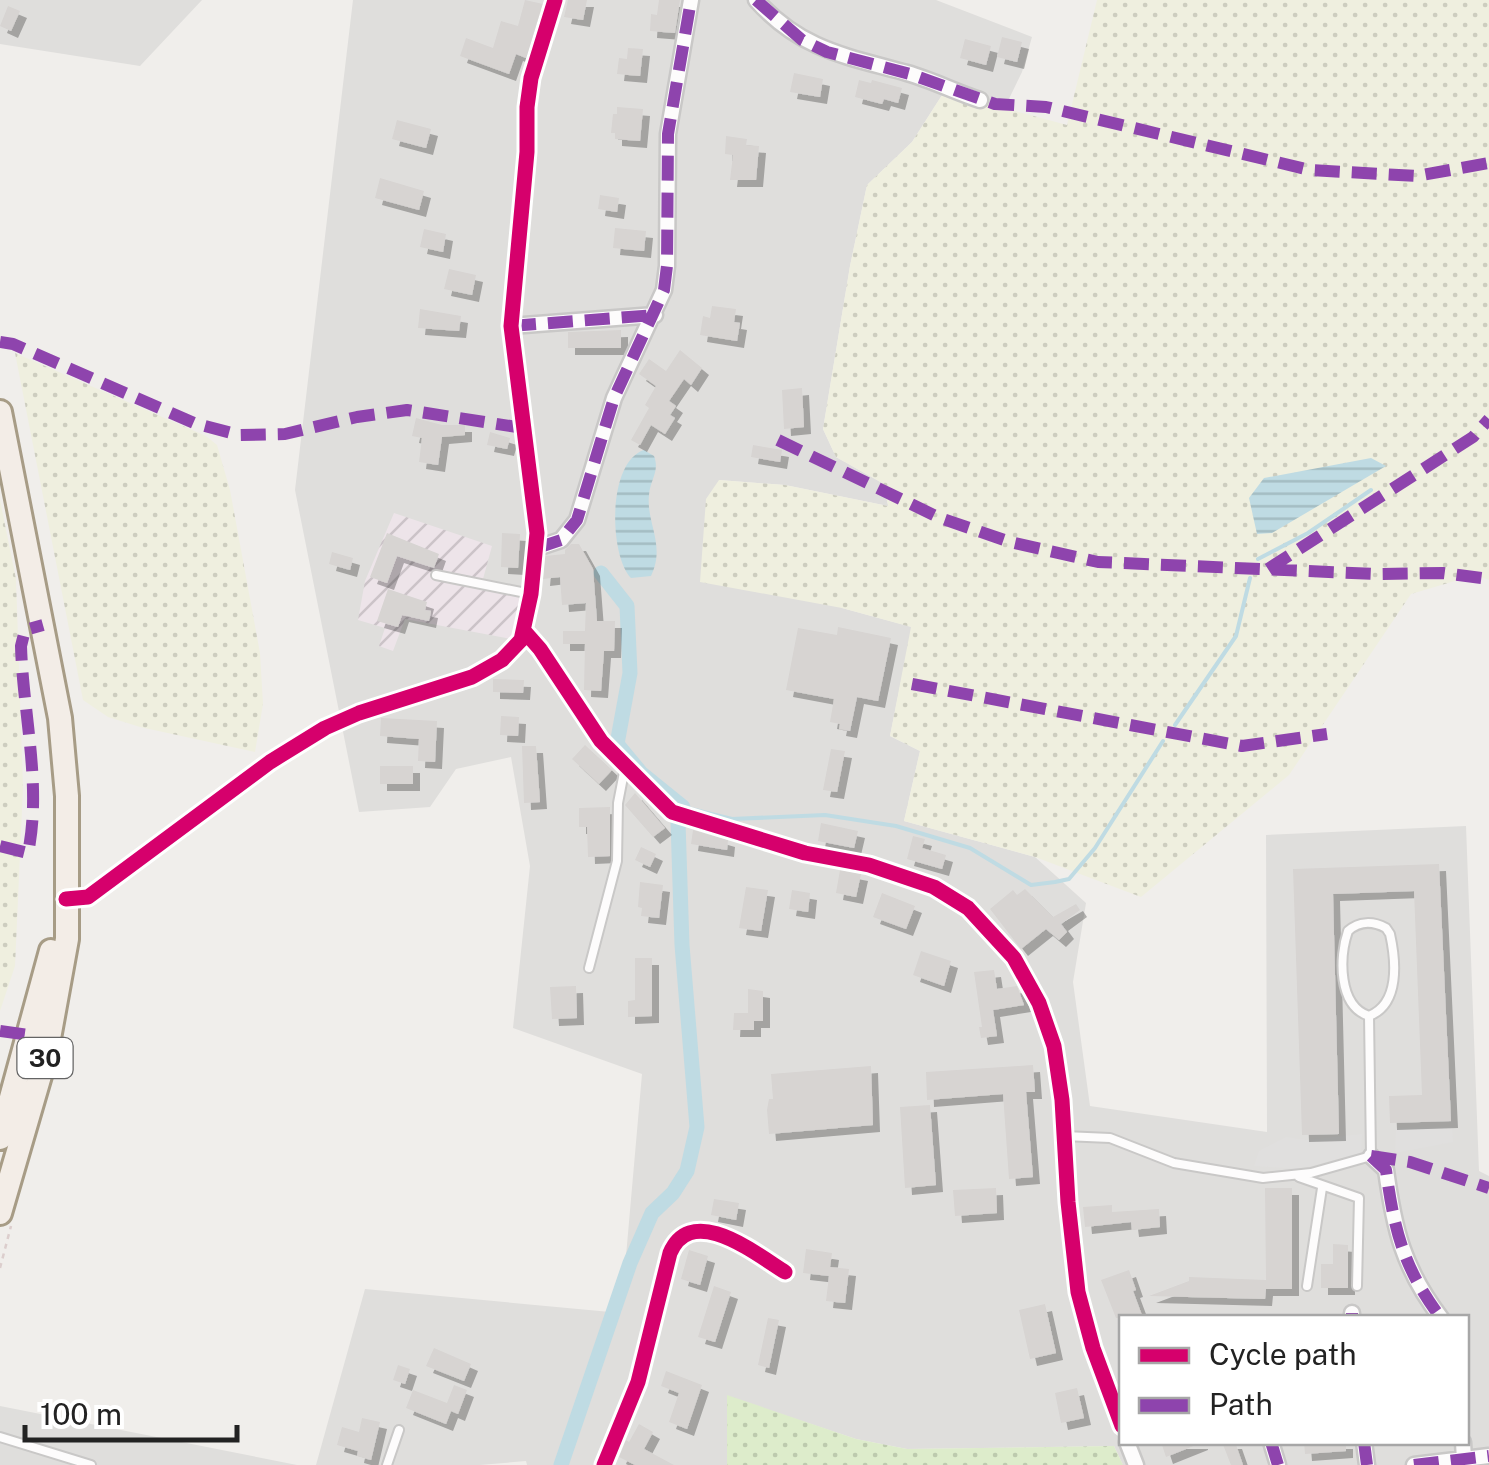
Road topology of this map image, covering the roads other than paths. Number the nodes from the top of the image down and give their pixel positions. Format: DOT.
graph roads {
  1 [pos="555,0"];
  2 [pos="692,0"];
  3 [pos="756,0"];
  4 [pos="980,100"];
  5 [pos="654,314"];
  6 [pos="511,326"];
  7 [pos="0,412"];
  8 [pos="537,548"];
  9 [pos="436,575"];
  10 [pos="531,594"];
  11 [pos="524,632"];
  12 [pos="625,765"];
  13 [pos="66,900"];
  14 [pos="590,968"];
  15 [pos="1370,1016"];
  16 [pos="1064,1136"];
  17 [pos="0,1138"];
  18 [pos="1371,1156"];
  19 [pos="1294,1175"];
  20 [pos="1322,1188"];
  21 [pos="0,1212"];
  22 [pos="785,1272"];
  23 [pos="1307,1286"];
  24 [pos="1357,1286"];
  25 [pos="1439,1315"];
  26 [pos="1119,1418"];
  27 [pos="399,1430"];
  28 [pos="0,1437"];
  29 [pos="1463,1445"];
  30 [pos="1489,1456"];
  31 [pos="1464,1460"];
  32 [pos="91,1465"];
  33 [pos="388,1465"];
  34 [pos="604,1465"];
  35 [pos="1414,1465"];
  1 -- 6 [label="street"];
  2 -- 5 [label="street"];
  3 -- 4 [label="street"];
  5 -- 6 [label="street"];
  5 -- 8 [label="street"];
  6 -- 8 [label="street"];
  7 -- 13 [label="main road, 30"];
  8 -- 10 [label="street"];
  9 -- 10 [label="lane"];
  10 -- 11 [label="street"];
  11 -- 12 [label="street"];
  11 -- 13 [label="street"];
  12 -- 14 [label="lane"];
  12 -- 16 [label="street"];
  13 -- 17 [label="main road, 30"];
  13 -- 21 [label="main road, 30"];
  15 -- 15 [label="lane"];
  15 -- 18 [label="lane"];
  16 -- 19 [label="lane"];
  16 -- 26 [label="street"];
  18 -- 19 [label="lane"];
  18 -- 25 [label="street"];
  19 -- 20 [label="lane"];
  20 -- 23 [label="lane"];
  20 -- 24 [label="lane"];
  22 -- 34 [label="street"];
  27 -- 33 [label="lane"];
  28 -- 32 [label="lane"];
  29 -- 31 [label="street"];
  30 -- 31 [label="street"];
  31 -- 35 [label="street"];
}
